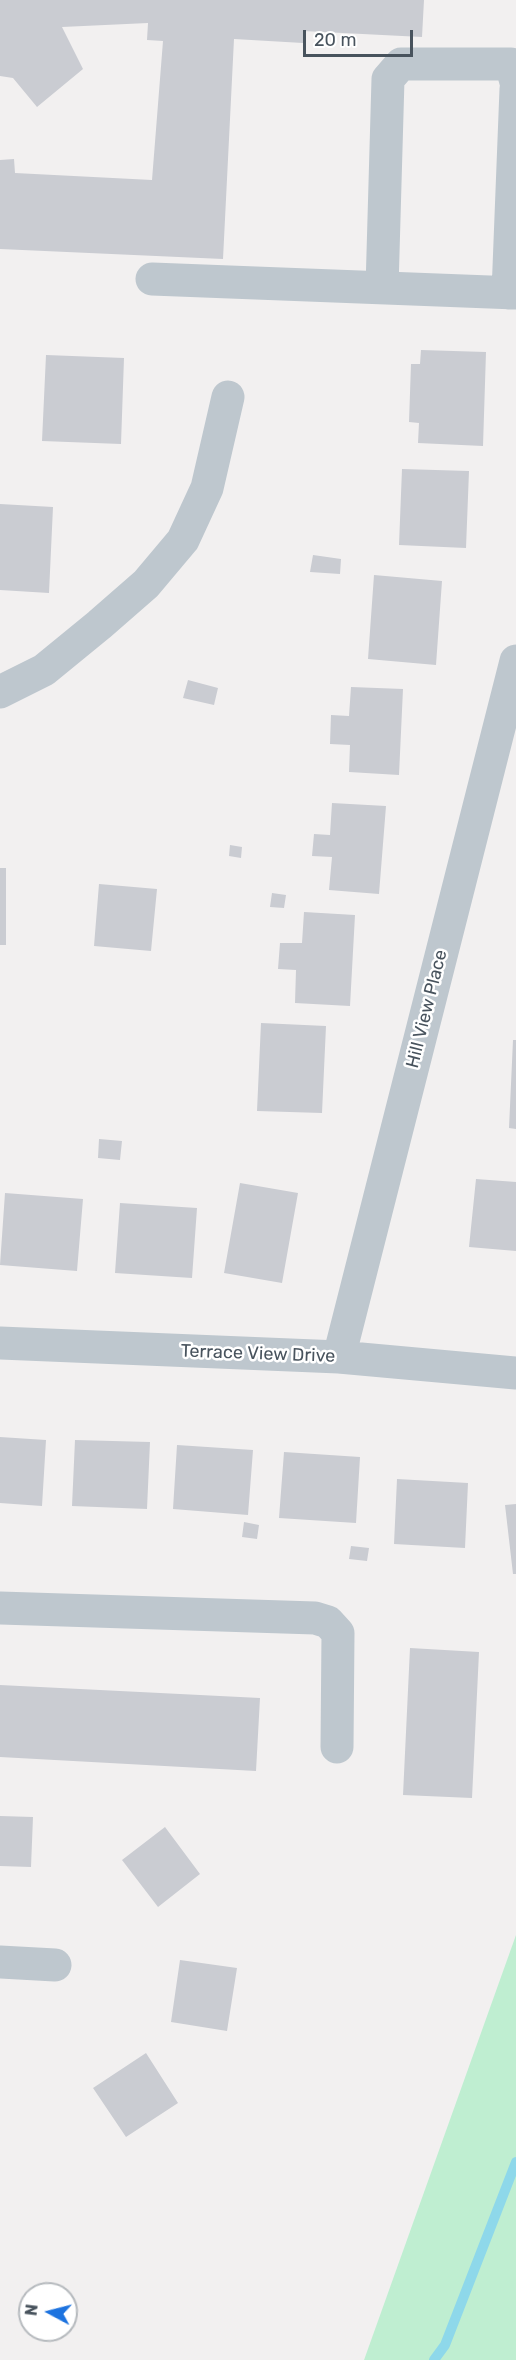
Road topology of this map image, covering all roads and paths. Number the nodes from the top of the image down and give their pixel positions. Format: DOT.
graph roads {
  1 [pos="516,82"];
  2 [pos="516,89"];
  3 [pos="152,279"];
  4 [pos="382,288"];
  5 [pos="512,293"];
  6 [pos="228,397"];
  7 [pos="516,661"];
  8 [pos="0,692"];
  9 [pos="0,1343"];
  10 [pos="339,1357"];
  11 [pos="516,1373"];
  12 [pos="0,1608"];
  13 [pos="337,1747"];
  14 [pos="0,1962"];
  15 [pos="55,1965"];
  1 -- 4 [label="street"];
  2 -- 5 [label="street"];
  3 -- 4 [label="street"];
  4 -- 5 [label="street"];
  6 -- 8 [label="street"];
  7 -- 10 [label="street, Hill View Place"];
  9 -- 10 [label="street, Terrace View Drive"];
  10 -- 11 [label="street, Terrace View Drive"];
  12 -- 13 [label="street"];
  14 -- 15 [label="street"];
}
